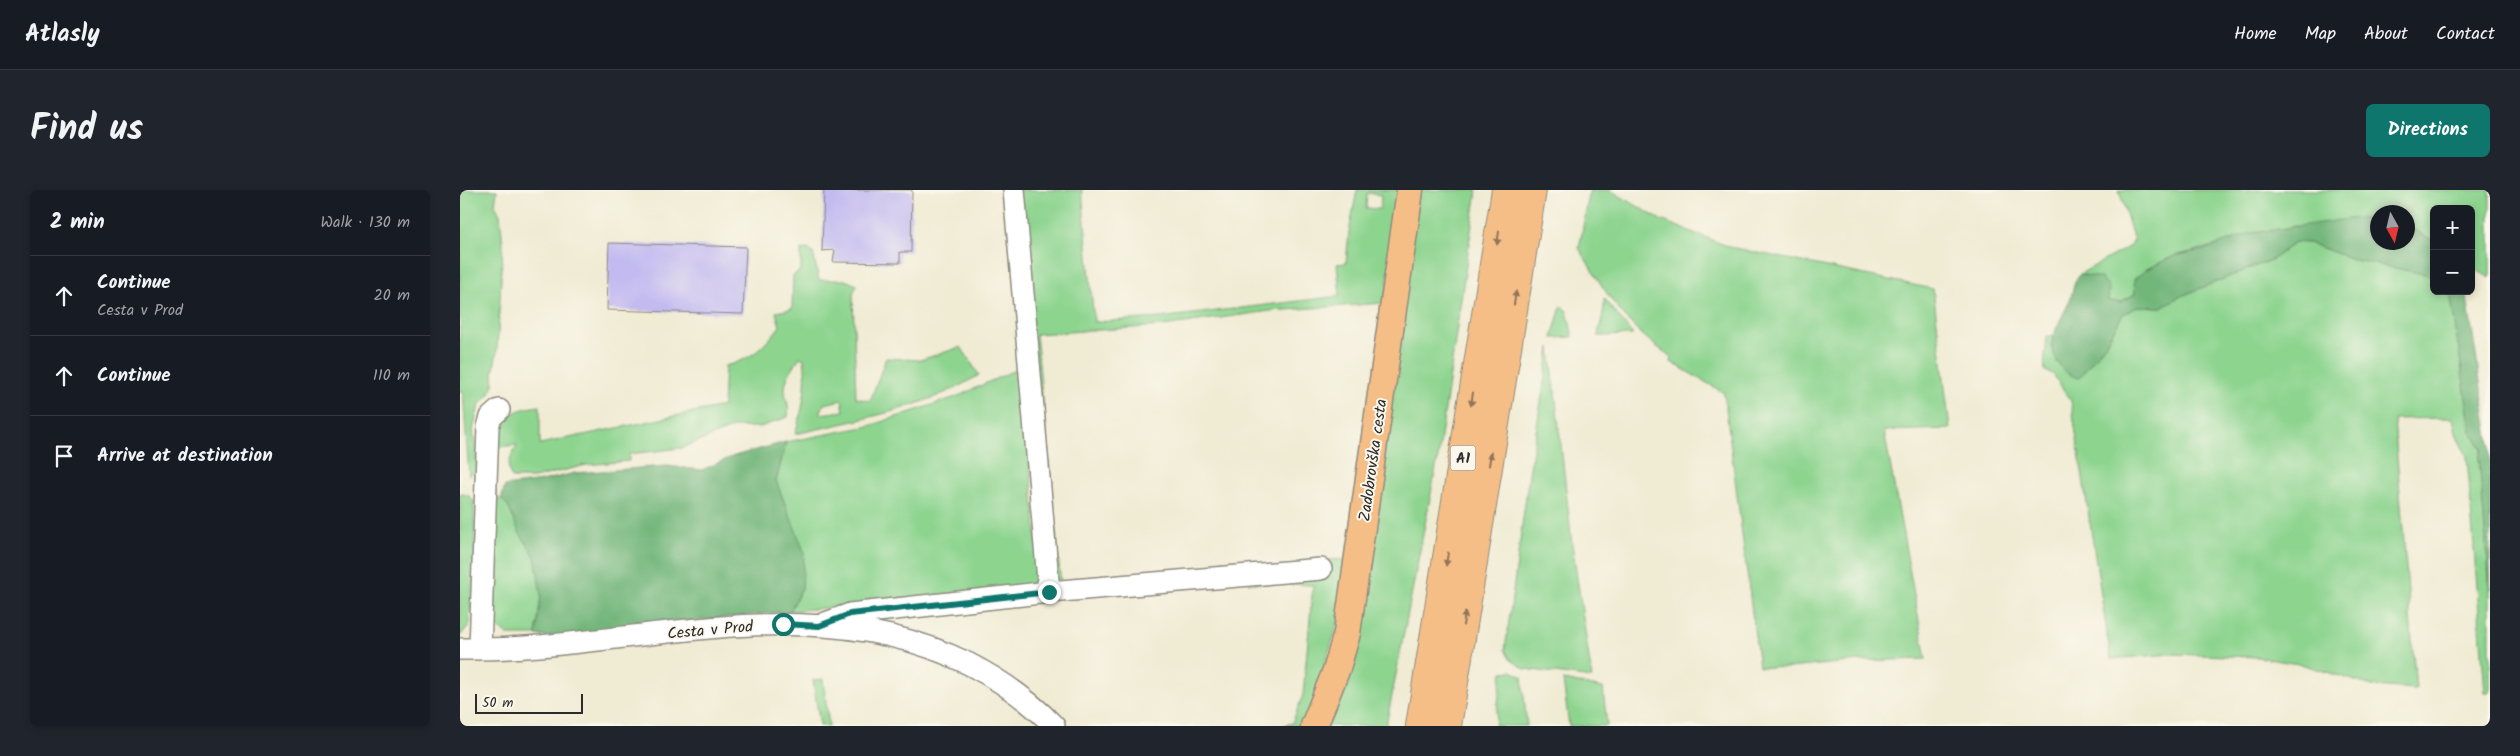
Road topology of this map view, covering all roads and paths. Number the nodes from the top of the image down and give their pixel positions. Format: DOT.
graph roads {
  1 [pos="1014,190"];
  2 [pos="1410,190"];
  3 [pos="1506,190"];
  4 [pos="1532,190"];
  5 [pos="499,410"];
  6 [pos="1321,569"];
  7 [pos="1049,592"];
  8 [pos="819,626"];
  9 [pos="470,648"];
  10 [pos="1456,667"];
  11 [pos="1054,726"];
  12 [pos="1314,726"];
  13 [pos="1420,726"];
  14 [pos="1447,726"];
  15 [pos="1460,726"];
  1 -- 7 [label="street"];
  2 -- 12 [label="main road, Zadobrovška cesta"];
  3 -- 13 [label="highway, A1, one-way"];
  10 -- 4 [label="highway, A1, one-way"];
  5 -- 9 [label="street"];
  6 -- 7 [label="street"];
  7 -- 8 [label="street"];
  8 -- 9 [label="street, Cesta v Prod"];
  8 -- 11 [label="street, Cesta v Prod"];
  10 -- 14 [label="highway, A1"];
  10 -- 15 [label="highway"];
}
